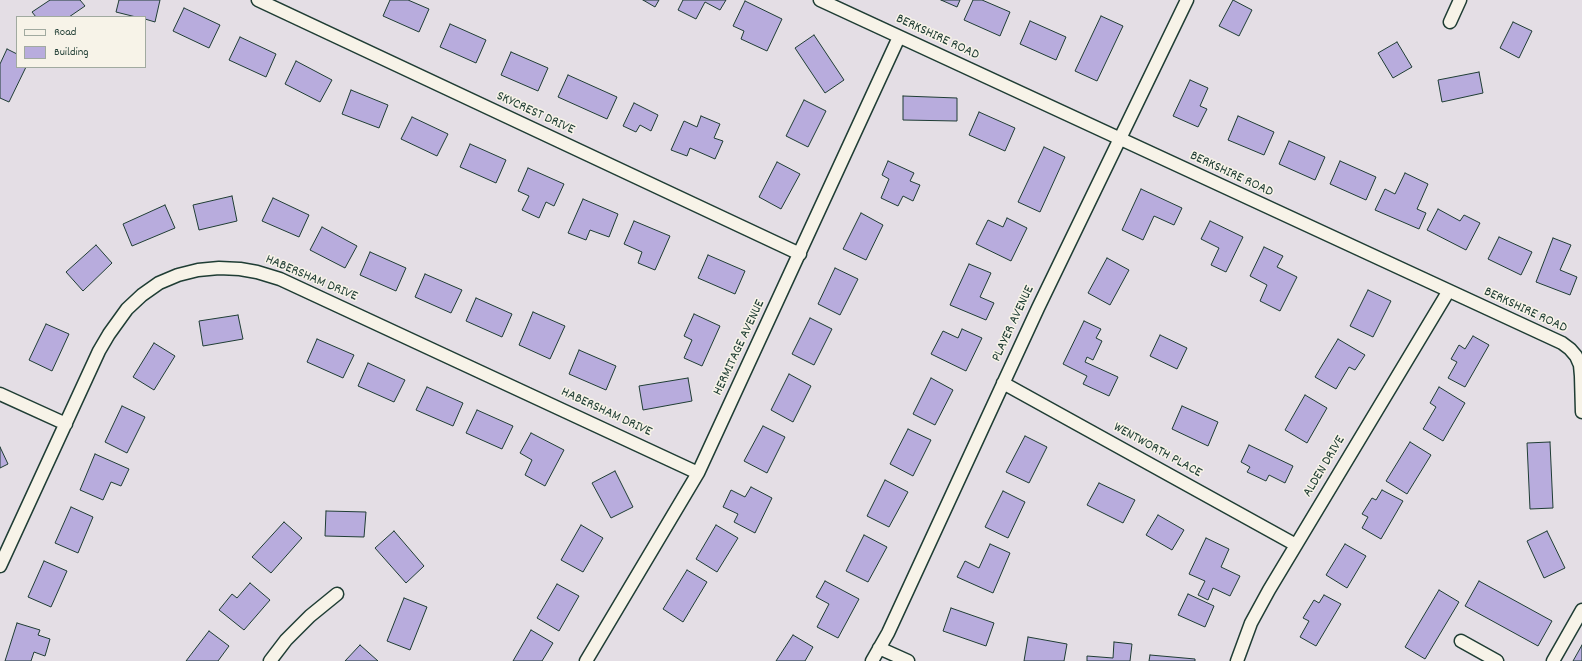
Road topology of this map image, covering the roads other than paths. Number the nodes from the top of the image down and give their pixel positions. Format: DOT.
graph roads {
  1 [pos="258,0"];
  2 [pos="820,0"];
  3 [pos="1186,0"];
  4 [pos="1460,0"];
  5 [pos="1450,22"];
  6 [pos="899,37"];
  7 [pos="1119,139"];
  8 [pos="800,254"];
  9 [pos="1448,292"];
  10 [pos="1581,365"];
  11 [pos="1003,383"];
  12 [pos="0,394"];
  13 [pos="1582,412"];
  14 [pos="66,424"];
  15 [pos="698,473"];
  16 [pos="1296,545"];
  17 [pos="0,566"];
  18 [pos="337,594"];
  19 [pos="1582,610"];
  20 [pos="1461,641"];
  21 [pos="879,648"];
  22 [pos="270,661"];
  23 [pos="586,661"];
  24 [pos="872,661"];
  25 [pos="908,661"];
  26 [pos="1237,661"];
  27 [pos="1497,661"];
  28 [pos="1553,661"];
  1 -- 8 [label="street, SKYCREST DRIVE"];
  2 -- 6 [label="street, BERKSHIRE ROAD"];
  3 -- 7 [label="street, PLAYER AVENUE"];
  4 -- 5 [label="street"];
  6 -- 7 [label="street, BERKSHIRE ROAD"];
  6 -- 8 [label="street, HERMITAGE AVENUE"];
  7 -- 9 [label="street, BERKSHIRE ROAD"];
  7 -- 11 [label="street, PLAYER AVENUE"];
  8 -- 15 [label="street, HERMITAGE AVENUE"];
  9 -- 10 [label="street, BERKSHIRE ROAD"];
  9 -- 16 [label="street, ALDEN DRIVE"];
  10 -- 13 [label="street, BERKSHIRE ROAD"];
  11 -- 16 [label="street, WENTWORTH PLACE"];
  11 -- 21 [label="street, PLAYER AVENUE"];
  12 -- 14 [label="street"];
  14 -- 15 [label="street, HABERSHAM DRIVE"];
  14 -- 17 [label="street, HABERSHAM DRIVE"];
  15 -- 23 [label="street, HERMITAGE AVENUE"];
  16 -- 26 [label="street, ALDEN DRIVE"];
  18 -- 22 [label="street"];
  19 -- 28 [label="street"];
  20 -- 27 [label="street"];
  21 -- 24 [label="street, PLAYER AVENUE"];
  21 -- 25 [label="street"];
}
